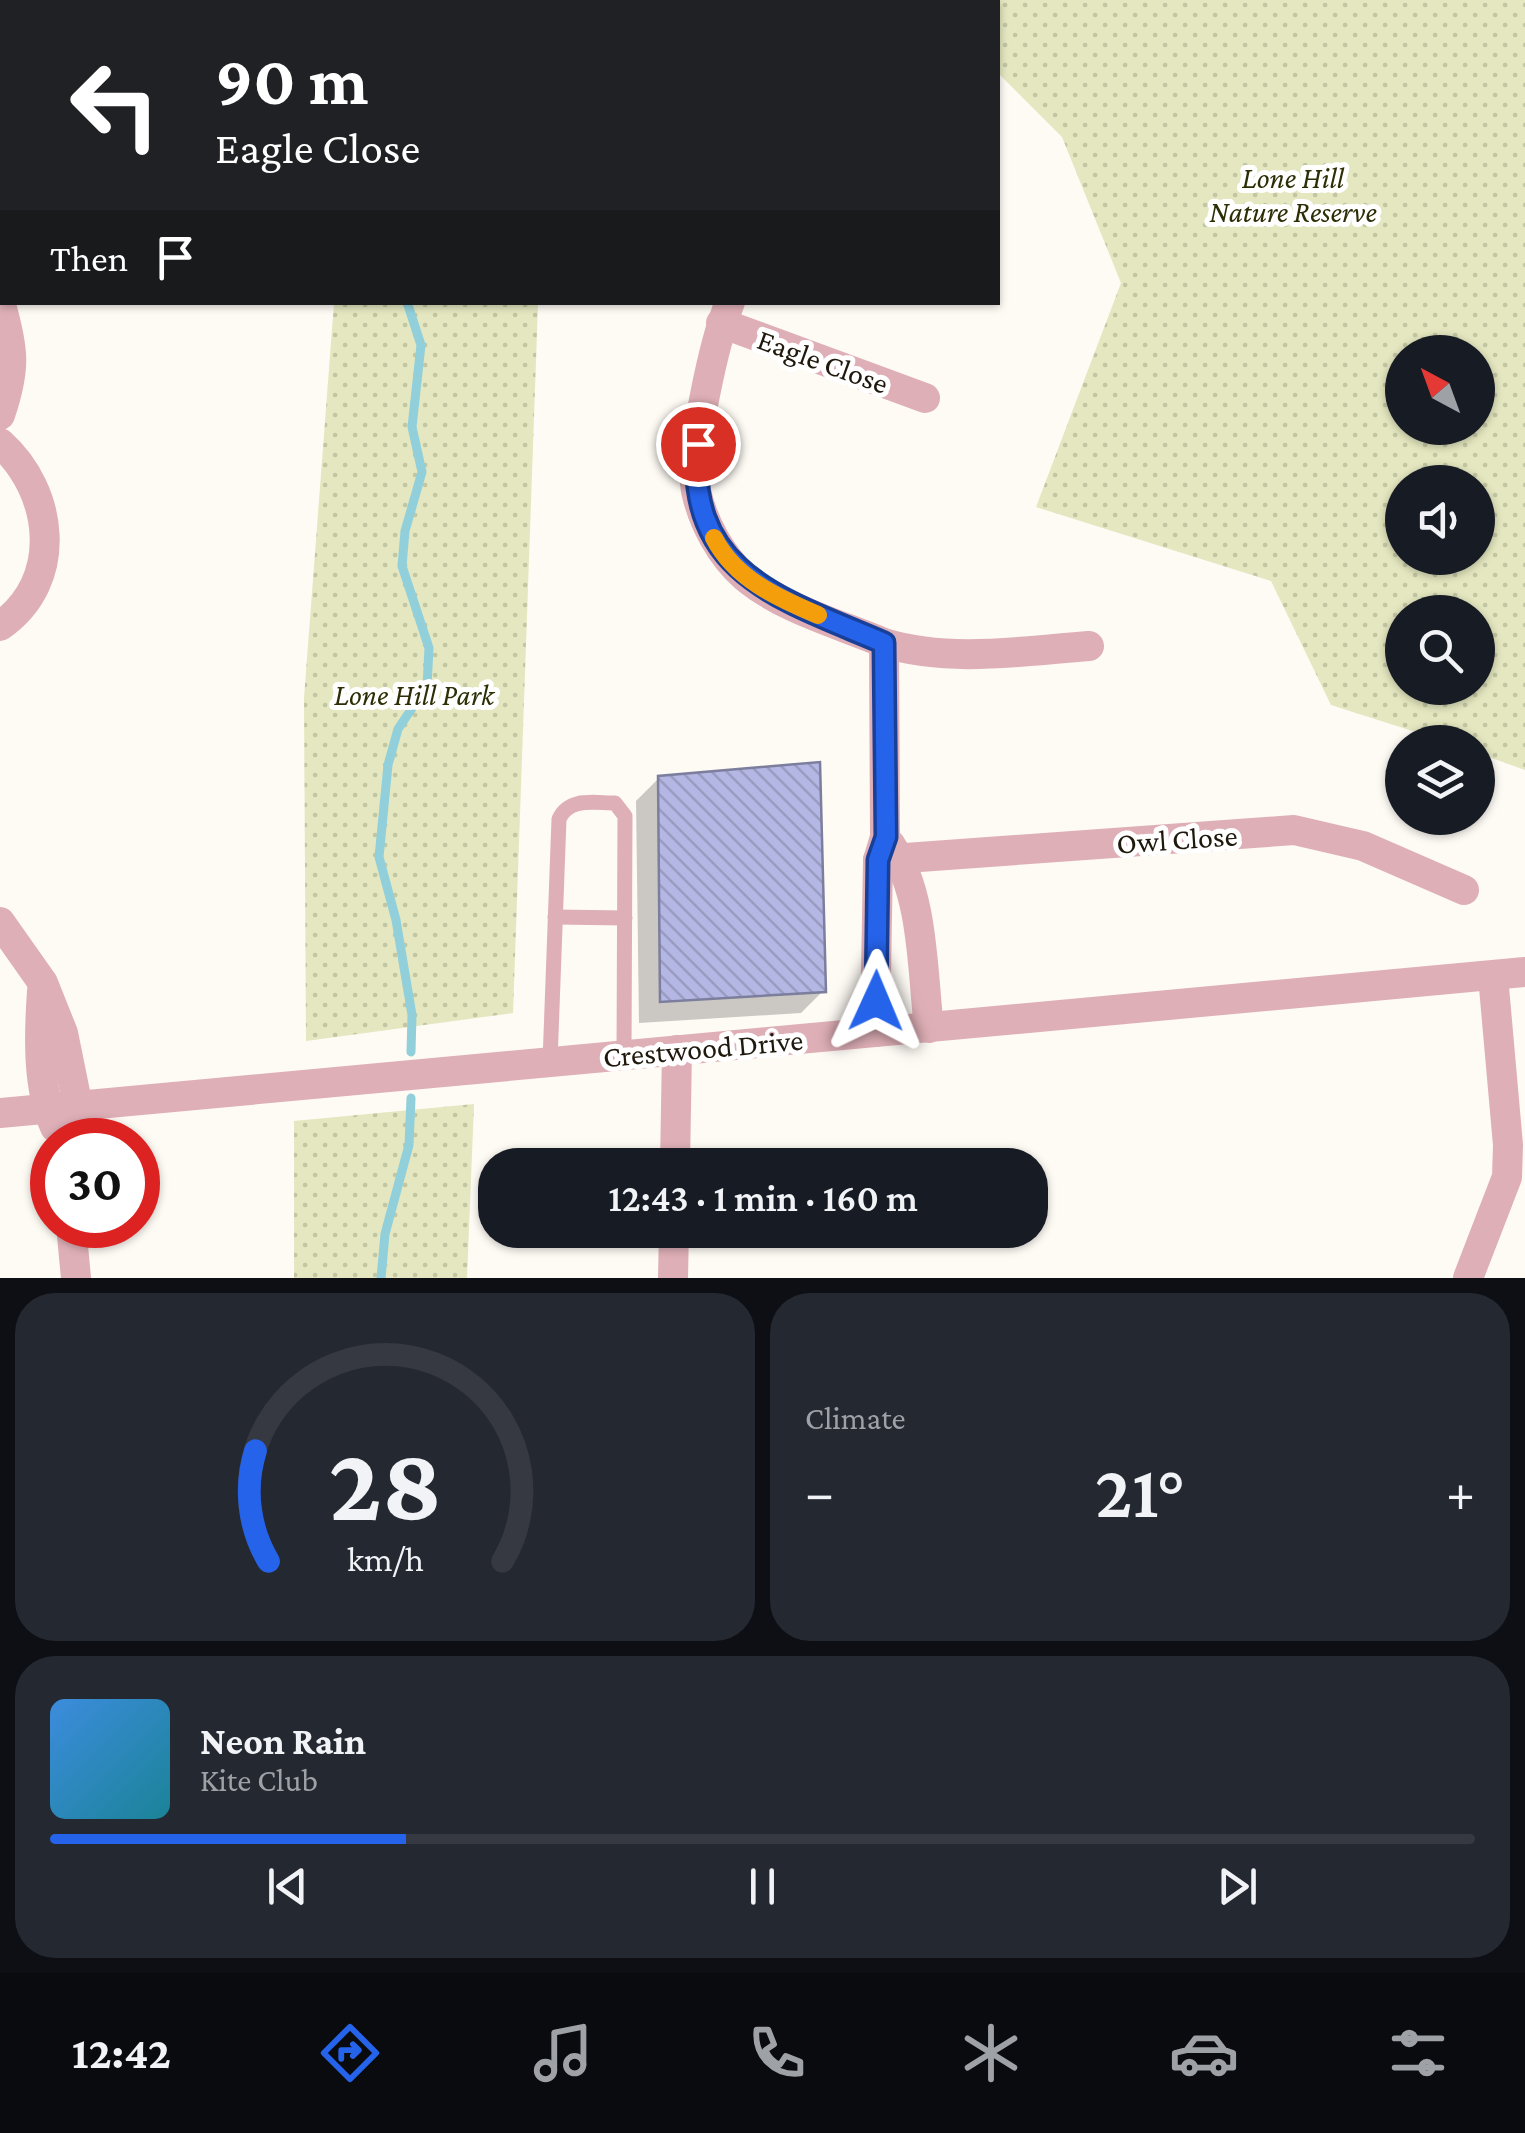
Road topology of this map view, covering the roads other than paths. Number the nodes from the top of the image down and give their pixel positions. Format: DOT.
graph roads {
  1 [pos="1,305"];
  2 [pos="726,313"];
  3 [pos="925,398"];
  4 [pos="0,416"];
  5 [pos="0,443"];
  6 [pos="0,626"];
  7 [pos="884,643"];
  8 [pos="1089,646"];
  9 [pos="888,852"];
  10 [pos="1464,890"];
  11 [pos="554,917"];
  12 [pos="625,918"];
  13 [pos="0,922"];
  14 [pos="1525,972"];
  15 [pos="1493,976"];
  16 [pos="42,983"];
  17 [pos="929,1028"];
  18 [pos="875,1032"];
  19 [pos="678,1050"];
  20 [pos="624,1055"];
  21 [pos="550,1062"];
  22 [pos="78,1107"];
  23 [pos="46,1108"];
  24 [pos="0,1112"];
  25 [pos="51,1118"];
  26 [pos="73,1118"];
  27 [pos="675,1148"];
  28 [pos="73,1248"];
  29 [pos="674,1248"];
  30 [pos="76,1278"];
  31 [pos="673,1278"];
  32 [pos="1468,1278"];
  1 -- 4 [label="street"];
  2 -- 3 [label="street, Eagle Close"];
  2 -- 7 [label="street, Eagle Close"];
  5 -- 6 [label="street"];
  7 -- 8 [label="street, Eagle Close"];
  7 -- 9 [label="street"];
  9 -- 10 [label="street, Owl Close"];
  9 -- 17 [label="street"];
  9 -- 18 [label="street"];
  11 -- 12 [label="lane"];
  11 -- 12 [label="lane"];
  11 -- 21 [label="lane"];
  12 -- 20 [label="lane"];
  13 -- 16 [label="street"];
  14 -- 15 [label="street, Crestwood Drive"];
  15 -- 17 [label="street, Crestwood Drive"];
  15 -- 32 [label="street"];
  16 -- 22 [label="street"];
  16 -- 23 [label="street"];
  17 -- 18 [label="street, Crestwood Drive"];
  18 -- 19 [label="street, Crestwood Drive"];
  19 -- 20 [label="street, Crestwood Drive"];
  19 -- 27 [label="street"];
  20 -- 21 [label="street, Crestwood Drive"];
  21 -- 22 [label="street, Crestwood Drive"];
  22 -- 23 [label="street, Crestwood Drive"];
  22 -- 26 [label="street"];
  23 -- 24 [label="street, Crestwood Drive"];
  23 -- 25 [label="street"];
  28 -- 30 [label="street"];
  29 -- 31 [label="street"];
}
